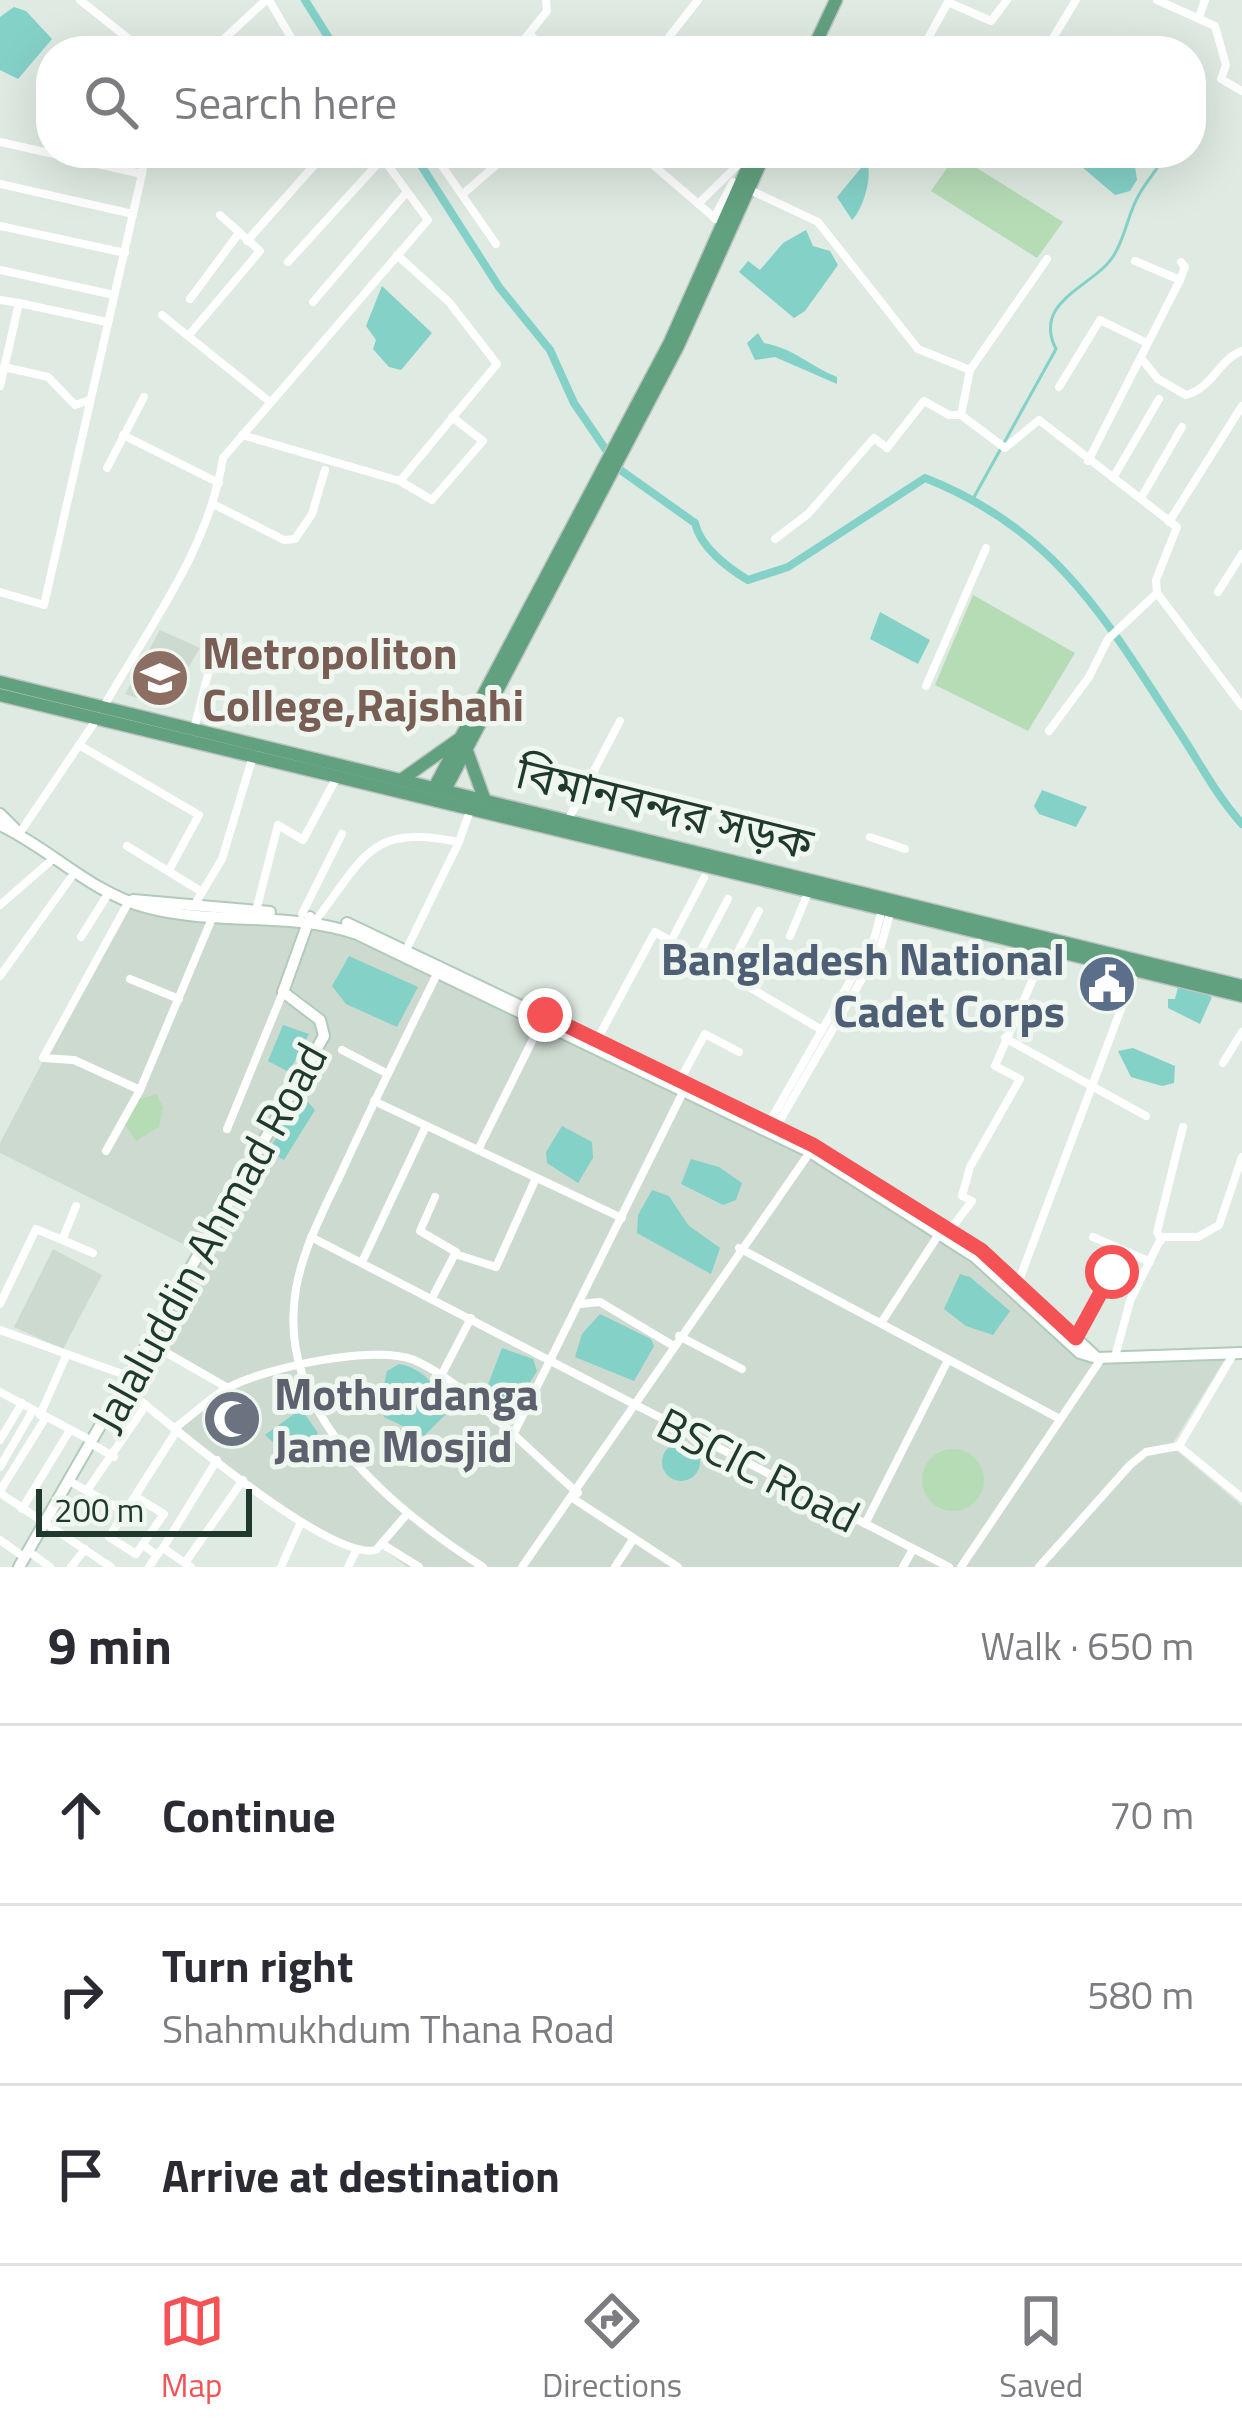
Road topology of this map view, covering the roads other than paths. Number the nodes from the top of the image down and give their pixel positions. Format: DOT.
graph roads {
  1 [pos="80,0"];
  2 [pos="267,0"];
  3 [pos="546,0"];
  4 [pos="698,0"];
  5 [pos="831,0"];
  6 [pos="1006,0"];
  7 [pos="1076,0"];
  8 [pos="1157,0"];
  9 [pos="1205,0"];
  10 [pos="1199,17"];
  11 [pos="125,36"];
  12 [pos="227,36"];
  13 [pos="290,36"];
  14 [pos="531,36"];
  15 [pos="670,36"];
  16 [pos="814,36"];
  17 [pos="929,36"];
  18 [pos="1054,36"];
  19 [pos="1242,91"];
  20 [pos="0,142"];
  21 [pos="36,150"];
  22 [pos="115,168"];
  23 [pos="143,168"];
  24 [pos="312,168"];
  25 [pos="370,168"];
  26 [pos="389,168"];
  27 [pos="444,168"];
  28 [pos="493,168"];
  29 [pos="657,168"];
  30 [pos="736,168"];
  31 [pos="748,168"];
  32 [pos="755,168"];
  33 [pos="142,174"];
  34 [pos="0,184"];
  35 [pos="744,187"];
  36 [pos="406,193"];
  37 [pos="464,194"];
  38 [pos="698,204"];
  39 [pos="133,214"];
  40 [pos="220,215"];
  41 [pos="718,221"];
  42 [pos="0,226"];
  43 [pos="238,233"];
  44 [pos="247,241"];
  45 [pos="496,244"];
  46 [pos="125,253"];
  47 [pos="397,255"];
  48 [pos="1047,259"];
  49 [pos="1135,261"];
  50 [pos="288,262"];
  51 [pos="1181,262"];
  52 [pos="0,270"];
  53 [pos="1180,280"];
  54 [pos="114,295"];
  55 [pos="190,299"];
  56 [pos="0,300"];
  57 [pos="313,302"];
  58 [pos="19,303"];
  59 [pos="162,315"];
  60 [pos="107,322"];
  61 [pos="189,335"];
  62 [pos="1147,343"];
  63 [pos="1242,351"];
  64 [pos="1140,357"];
  65 [pos="4,368"];
  66 [pos="970,370"];
  67 [pos="0,386"];
  68 [pos="1060,387"];
  69 [pos="144,397"];
  70 [pos="1159,399"];
  71 [pos="88,400"];
  72 [pos="270,402"];
  73 [pos="1242,406"];
  74 [pos="962,415"];
  75 [pos="452,417"];
  76 [pos="1182,427"];
  77 [pos="123,435"];
  78 [pos="242,435"];
  79 [pos="618,451"];
  80 [pos="1088,461"];
  81 [pos="107,468"];
  82 [pos="325,470"];
  83 [pos="1113,478"];
  84 [pos="400,481"];
  85 [pos="219,483"];
  86 [pos="1141,498"];
  87 [pos="215,505"];
  88 [pos="1169,522"];
  89 [pos="775,539"];
  90 [pos="986,548"];
  91 [pos="1242,554"];
  92 [pos="0,592"];
  93 [pos="1218,592"];
  94 [pos="1157,593"];
  95 [pos="210,666"];
  96 [pos="0,682"];
  97 [pos="926,686"];
  98 [pos="1242,686"];
  99 [pos="0,695"];
  100 [pos="1236,696"];
  101 [pos="1242,706"];
  102 [pos="100,712"];
  103 [pos="620,721"];
  104 [pos="194,729"];
  105 [pos="1049,731"];
  106 [pos="465,743"];
  107 [pos="79,745"];
  108 [pos="254,754"];
  109 [pos="338,775"];
  110 [pos="401,780"];
  111 [pos="439,789"];
  112 [pos="486,801"];
  113 [pos="471,808"];
  114 [pos="0,814"];
  115 [pos="567,821"];
  116 [pos="0,825"];
  117 [pos="19,834"];
  118 [pos="342,834"];
  119 [pos="870,837"];
  120 [pos="459,842"];
  121 [pos="127,846"];
  122 [pos="905,849"];
  123 [pos="54,858"];
  124 [pos="170,870"];
  125 [pos="75,872"];
  126 [pos="704,878"];
  127 [pos="810,888"];
  128 [pos="202,892"];
  129 [pos="108,894"];
  130 [pos="728,899"];
  131 [pos="129,901"];
  132 [pos="0,904"];
  133 [pos="195,904"];
  134 [pos="887,907"];
  135 [pos="256,911"];
  136 [pos="759,911"];
  137 [pos="214,914"];
  138 [pos="942,915"];
  139 [pos="311,917"];
  140 [pos="790,936"];
  141 [pos="81,937"];
  142 [pos="670,941"];
  143 [pos="1048,946"];
  144 [pos="406,948"];
  145 [pos="698,956"];
  146 [pos="1137,967"];
  147 [pos="440,968"];
  148 [pos="727,973"];
  149 [pos="0,976"];
  150 [pos="130,979"];
  151 [pos="1242,986"];
  152 [pos="283,992"];
  153 [pos="1242,996"];
  154 [pos="179,999"];
  155 [pos="543,1019"];
  156 [pos="822,1030"];
  157 [pos="1242,1032"];
  158 [pos="1005,1038"];
  159 [pos="597,1040"];
  160 [pos="342,1050"];
  161 [pos="739,1052"];
  162 [pos="1223,1063"];
  163 [pos="388,1074"];
  164 [pos="684,1085"];
  165 [pos="1092,1089"];
  166 [pos="140,1090"];
  167 [pos="374,1101"];
  168 [pos="1146,1116"];
  169 [pos="426,1126"];
  170 [pos="1183,1126"];
  171 [pos="771,1128"];
  172 [pos="227,1129"];
  173 [pos="478,1150"];
  174 [pos="106,1151"];
  175 [pos="810,1152"];
  176 [pos="1242,1157"];
  177 [pos="1239,1173"];
  178 [pos="536,1178"];
  179 [pos="435,1197"];
  180 [pos="76,1206"];
  181 [pos="622,1218"];
  182 [pos="945,1231"];
  183 [pos="311,1237"];
  184 [pos="1094,1237"];
  185 [pos="63,1238"];
  186 [pos="1161,1240"];
  187 [pos="739,1248"];
  188 [pos="93,1253"];
  189 [pos="455,1254"];
  190 [pos="362,1262"];
  191 [pos="1150,1262"];
  192 [pos="1112,1272"];
  193 [pos="1018,1283"];
  194 [pos="433,1298"];
  195 [pos="0,1304"];
  196 [pos="580,1304"];
  197 [pos="470,1318"];
  198 [pos="881,1323"];
  199 [pos="0,1330"];
  200 [pos="1076,1338"];
  201 [pos="146,1341"];
  202 [pos="676,1341"];
  203 [pos="1238,1353"];
  204 [pos="66,1355"];
  205 [pos="1105,1358"];
  206 [pos="554,1360"];
  207 [pos="948,1360"];
  208 [pos="300,1366"];
  209 [pos="742,1370"];
  210 [pos="442,1374"];
  211 [pos="127,1382"];
  212 [pos="229,1388"];
  213 [pos="4,1395"];
  214 [pos="22,1403"];
  215 [pos="633,1404"];
  216 [pos="146,1406"];
  217 [pos="0,1412"];
  218 [pos="39,1414"];
  219 [pos="1060,1419"];
  220 [pos="176,1429"];
  221 [pos="70,1430"];
  222 [pos="512,1437"];
  223 [pos="0,1440"];
  224 [pos="93,1443"];
  225 [pos="1179,1446"];
  226 [pos="114,1457"];
  227 [pos="217,1460"];
  228 [pos="0,1467"];
  229 [pos="243,1480"];
  230 [pos="71,1482"];
  231 [pos="88,1489"];
  232 [pos="0,1492"];
  233 [pos="576,1496"];
  234 [pos="136,1497"];
  235 [pos="1242,1498"];
  236 [pos="22,1509"];
  237 [pos="124,1512"];
  238 [pos="407,1514"];
  239 [pos="302,1522"];
  240 [pos="46,1524"];
  241 [pos="866,1524"];
  242 [pos="0,1540"];
  243 [pos="632,1540"];
  244 [pos="382,1544"];
  245 [pos="143,1545"];
  246 [pos="85,1549"];
  247 [pos="913,1549"];
  248 [pos="357,1550"];
  249 [pos="160,1551"];
  250 [pos="23,1558"];
  251 [pos="188,1565"];
  252 [pos="416,1566"];
  253 [pos="50,1567"];
  254 [pos="71,1567"];
  255 [pos="111,1567"];
  256 [pos="149,1567"];
  257 [pos="281,1567"];
  258 [pos="348,1567"];
  259 [pos="483,1567"];
  260 [pos="522,1567"];
  261 [pos="615,1567"];
  262 [pos="678,1567"];
  263 [pos="904,1567"];
  264 [pos="949,1567"];
  265 [pos="961,1567"];
  266 [pos="1039,1567"];
  1 -- 11 [label="street"];
  2 -- 12 [label="street"];
  2 -- 13 [label="street"];
  3 -- 14 [label="street"];
  4 -- 15 [label="street"];
  5 -- 16 [label="main road"];
  6 -- 17 [label="street"];
  7 -- 18 [label="street"];
  8 -- 10 [label="street"];
  9 -- 10 [label="street"];
  10 -- 19 [label="street"];
  20 -- 21 [label="street"];
  22 -- 33 [label="street"];
  23 -- 33 [label="street"];
  24 -- 44 [label="street"];
  25 -- 50 [label="street"];
  26 -- 36 [label="street"];
  27 -- 37 [label="street"];
  28 -- 37 [label="street"];
  29 -- 38 [label="street"];
  30 -- 38 [label="street"];
  31 -- 35 [label="main road"];
  32 -- 35 [label="main road"];
  33 -- 39 [label="street"];
  34 -- 39 [label="street"];
  35 -- 41 [label="main road"];
  35 -- 66 [label="street"];
  35 -- 79 [label="main road"];
  36 -- 47 [label="street"];
  36 -- 57 [label="street"];
  37 -- 45 [label="street"];
  38 -- 41 [label="street"];
  39 -- 46 [label="street"];
  40 -- 43 [label="street"];
  41 -- 79 [label="main road"];
  42 -- 46 [label="street"];
  43 -- 44 [label="street"];
  43 -- 55 [label="street"];
  44 -- 61 [label="street"];
  46 -- 54 [label="street"];
  47 -- 72 [label="street"];
  47 -- 75 [label="street"];
  48 -- 66 [label="street"];
  49 -- 53 [label="street"];
  51 -- 53 [label="street"];
  52 -- 54 [label="street"];
  53 -- 62 [label="street"];
  54 -- 60 [label="street"];
  56 -- 58 [label="street"];
  58 -- 60 [label="street"];
  58 -- 65 [label="street"];
  59 -- 61 [label="street"];
  60 -- 71 [label="street"];
  61 -- 72 [label="street"];
  62 -- 64 [label="street"];
  62 -- 68 [label="street"];
  63 -- 64 [label="street"];
  64 -- 80 [label="street"];
  65 -- 67 [label="street"];
  65 -- 71 [label="street"];
  66 -- 74 [label="street"];
  69 -- 77 [label="street"];
  70 -- 83 [label="street"];
  71 -- 92 [label="street"];
  72 -- 78 [label="street"];
  73 -- 88 [label="street"];
  74 -- 80 [label="street"];
  74 -- 89 [label="street"];
  75 -- 84 [label="street"];
  75 -- 84 [label="street"];
  76 -- 86 [label="street"];
  77 -- 81 [label="street"];
  77 -- 85 [label="street"];
  78 -- 84 [label="street"];
  78 -- 85 [label="street"];
  79 -- 106 [label="main road"];
  80 -- 83 [label="street"];
  82 -- 87 [label="street"];
  83 -- 86 [label="street"];
  85 -- 87 [label="street"];
  86 -- 88 [label="street"];
  87 -- 102 [label="street"];
  88 -- 94 [label="street"];
  90 -- 97 [label="street"];
  91 -- 93 [label="street"];
  94 -- 100 [label="street"];
  94 -- 105 [label="street"];
  95 -- 104 [label="street"];
  96 -- 102 [label="main road, বিমানবন্দর সড়ক"];
  98 -- 100 [label="street"];
  99 -- 102 [label="main road, বিমানবন্দর সড়ক"];
  100 -- 101 [label="street"];
  102 -- 104 [label="main road, বিমানবন্দর সড়ক"];
  102 -- 107 [label="street"];
  102 -- 108 [label="main road, বিমানবন্দর সড়ক"];
  103 -- 115 [label="street"];
  104 -- 110 [label="main road, বিমানবন্দর সড়ক"];
  106 -- 110 [label="main road"];
  106 -- 111 [label="main road"];
  106 -- 112 [label="main road"];
  107 -- 117 [label="street"];
  107 -- 124 [label="street"];
  108 -- 109 [label="main road, বিমানবন্দর সড়ক"];
  108 -- 128 [label="street"];
  109 -- 113 [label="main road, বিমানবন্দর সড়ক"];
  109 -- 135 [label="street"];
  110 -- 111 [label="main road, বিমানবন্দর সড়ক"];
  111 -- 112 [label="main road, বিমানবন্দর সড়ক"];
  112 -- 115 [label="main road, বিমানবন্দর সড়ক"];
  113 -- 120 [label="street"];
  113 -- 127 [label="main road, বিমানবন্দর সড়ক"];
  114 -- 117 [label="main road"];
  115 -- 138 [label="main road, বিমানবন্দর সড়ক"];
  116 -- 117 [label="main road"];
  117 -- 123 [label="main road"];
  118 -- 139 [label="street"];
  119 -- 122 [label="street"];
  120 -- 139 [label="street"];
  120 -- 144 [label="street"];
  121 -- 124 [label="street"];
  123 -- 125 [label="main road"];
  123 -- 132 [label="street"];
  124 -- 128 [label="street"];
  125 -- 129 [label="main road"];
  125 -- 149 [label="street"];
  126 -- 142 [label="street"];
  127 -- 134 [label="main road, বিমানবন্দর সড়ক"];
  127 -- 140 [label="street"];
  128 -- 133 [label="street"];
  129 -- 131 [label="main road"];
  129 -- 141 [label="street"];
  130 -- 145 [label="street"];
  131 -- 133 [label="main road"];
  131 -- 137 [label="main road"];
  131 -- 166 [label="street"];
  133 -- 135 [label="main road"];
  134 -- 138 [label="main road, বিমানবন্দর সড়ক"];
  134 -- 156 [label="street"];
  134 -- 171 [label="street"];
  135 -- 139 [label="main road"];
  136 -- 148 [label="street"];
  137 -- 139 [label="main road"];
  137 -- 154 [label="street"];
  138 -- 143 [label="main road, বিমানবন্দর সড়ক"];
  138 -- 151 [label="main road, বিমানবন্দর সড়ক"];
  139 -- 144 [label="main road"];
  139 -- 147 [label="main road"];
  139 -- 152 [label="main road, Jalaluddin Ahmad Road"];
  142 -- 145 [label="street"];
  142 -- 159 [label="street"];
  143 -- 146 [label="main road, বিমানবন্দর সড়ক"];
  143 -- 158 [label="street"];
  144 -- 147 [label="main road"];
  145 -- 148 [label="street"];
  146 -- 153 [label="main road, বিমানবন্দর সড়ক"];
  146 -- 165 [label="street"];
  147 -- 155 [label="main road"];
  147 -- 163 [label="street"];
  148 -- 156 [label="street"];
  150 -- 154 [label="street"];
  152 -- 172 [label="street"];
  152 -- 201 [label="main road, Jalaluddin Ahmad Road"];
  154 -- 166 [label="street"];
  155 -- 159 [label="main road"];
  155 -- 164 [label="main road"];
  155 -- 173 [label="street"];
  156 -- 171 [label="street"];
  157 -- 162 [label="street"];
  158 -- 165 [label="street"];
  158 -- 182 [label="street"];
  159 -- 164 [label="main road"];
  160 -- 163 [label="street"];
  161 -- 164 [label="street"];
  163 -- 167 [label="street"];
  164 -- 171 [label="main road"];
  164 -- 181 [label="street"];
  165 -- 168 [label="street"];
  165 -- 193 [label="street"];
  166 -- 174 [label="street"];
  167 -- 169 [label="street"];
  167 -- 183 [label="street"];
  169 -- 173 [label="street"];
  169 -- 190 [label="street"];
  170 -- 186 [label="street"];
  171 -- 175 [label="main road"];
  171 -- 182 [label="main road"];
  173 -- 178 [label="street"];
  175 -- 182 [label="main road"];
  175 -- 187 [label="street, BSCIC Road"];
  176 -- 177 [label="street"];
  177 -- 186 [label="street"];
  178 -- 181 [label="street"];
  178 -- 189 [label="street"];
  179 -- 189 [label="street"];
  180 -- 185 [label="street"];
  181 -- 196 [label="street"];
  182 -- 193 [label="main road"];
  182 -- 198 [label="street"];
  182 -- 205 [label="main road"];
  183 -- 190 [label="street, BSCIC Road"];
  183 -- 208 [label="street"];
  184 -- 191 [label="street"];
  185 -- 188 [label="street"];
  185 -- 195 [label="street"];
  186 -- 191 [label="street"];
  187 -- 198 [label="street"];
  187 -- 202 [label="street, BSCIC Road"];
  189 -- 194 [label="street"];
  190 -- 194 [label="street, BSCIC Road"];
  191 -- 205 [label="street"];
  192 -- 200 [label="street"];
  193 -- 200 [label="main road"];
  194 -- 197 [label="street, BSCIC Road"];
  196 -- 202 [label="street"];
  196 -- 206 [label="street"];
  197 -- 206 [label="street, BSCIC Road"];
  197 -- 210 [label="street"];
  198 -- 207 [label="street"];
  199 -- 204 [label="street"];
  200 -- 205 [label="main road"];
  201 -- 211 [label="main road, Jalaluddin Ahmad Road"];
  201 -- 212 [label="street"];
  202 -- 209 [label="street"];
  202 -- 215 [label="street, BSCIC Road"];
  203 -- 205 [label="main road"];
  203 -- 225 [label="street"];
  204 -- 211 [label="street"];
  204 -- 218 [label="street"];
  205 -- 219 [label="street"];
  206 -- 215 [label="street, BSCIC Road"];
  206 -- 222 [label="street"];
  207 -- 219 [label="street"];
  207 -- 241 [label="street"];
  208 -- 210 [label="street"];
  208 -- 212 [label="street"];
  208 -- 238 [label="street"];
  210 -- 222 [label="street"];
  211 -- 216 [label="street"];
  211 -- 224 [label="main road, Jalaluddin Ahmad Road"];
  212 -- 220 [label="street"];
  213 -- 214 [label="street"];
  213 -- 217 [label="street"];
  214 -- 218 [label="street"];
  214 -- 223 [label="street"];
  215 -- 233 [label="street, BSCIC Road"];
  215 -- 241 [label="street, BSCIC Road"];
  216 -- 220 [label="street"];
  216 -- 226 [label="street"];
  218 -- 221 [label="street"];
  218 -- 228 [label="street"];
  218 -- 232 [label="street"];
  219 -- 265 [label="street"];
  220 -- 227 [label="street"];
  220 -- 234 [label="street"];
  221 -- 224 [label="street"];
  221 -- 236 [label="street"];
  222 -- 233 [label="street"];
  224 -- 226 [label="street"];
  224 -- 230 [label="main road, Jalaluddin Ahmad Road"];
  225 -- 235 [label="street"];
  225 -- 266 [label="street"];
  226 -- 231 [label="street"];
  227 -- 229 [label="street"];
  227 -- 249 [label="street"];
  229 -- 239 [label="street"];
  229 -- 251 [label="street"];
  230 -- 231 [label="street"];
  230 -- 240 [label="main road, Jalaluddin Ahmad Road"];
  231 -- 237 [label="street"];
  232 -- 236 [label="street"];
  233 -- 243 [label="street"];
  233 -- 260 [label="street, BSCIC Road"];
  234 -- 237 [label="street"];
  234 -- 245 [label="street"];
  236 -- 240 [label="street"];
  237 -- 245 [label="street"];
  238 -- 244 [label="street"];
  238 -- 259 [label="street"];
  239 -- 248 [label="street"];
  239 -- 257 [label="street"];
  240 -- 246 [label="street"];
  240 -- 250 [label="main road, Jalaluddin Ahmad Road"];
  241 -- 247 [label="street, BSCIC Road"];
  242 -- 250 [label="street"];
  243 -- 261 [label="street"];
  243 -- 262 [label="street"];
  244 -- 248 [label="street"];
  244 -- 252 [label="street"];
  245 -- 249 [label="street"];
  246 -- 254 [label="street"];
  246 -- 255 [label="street"];
  247 -- 263 [label="street"];
  247 -- 264 [label="street, BSCIC Road"];
  248 -- 258 [label="street"];
  249 -- 251 [label="street"];
  249 -- 256 [label="street"];
  250 -- 253 [label="street"];
}
